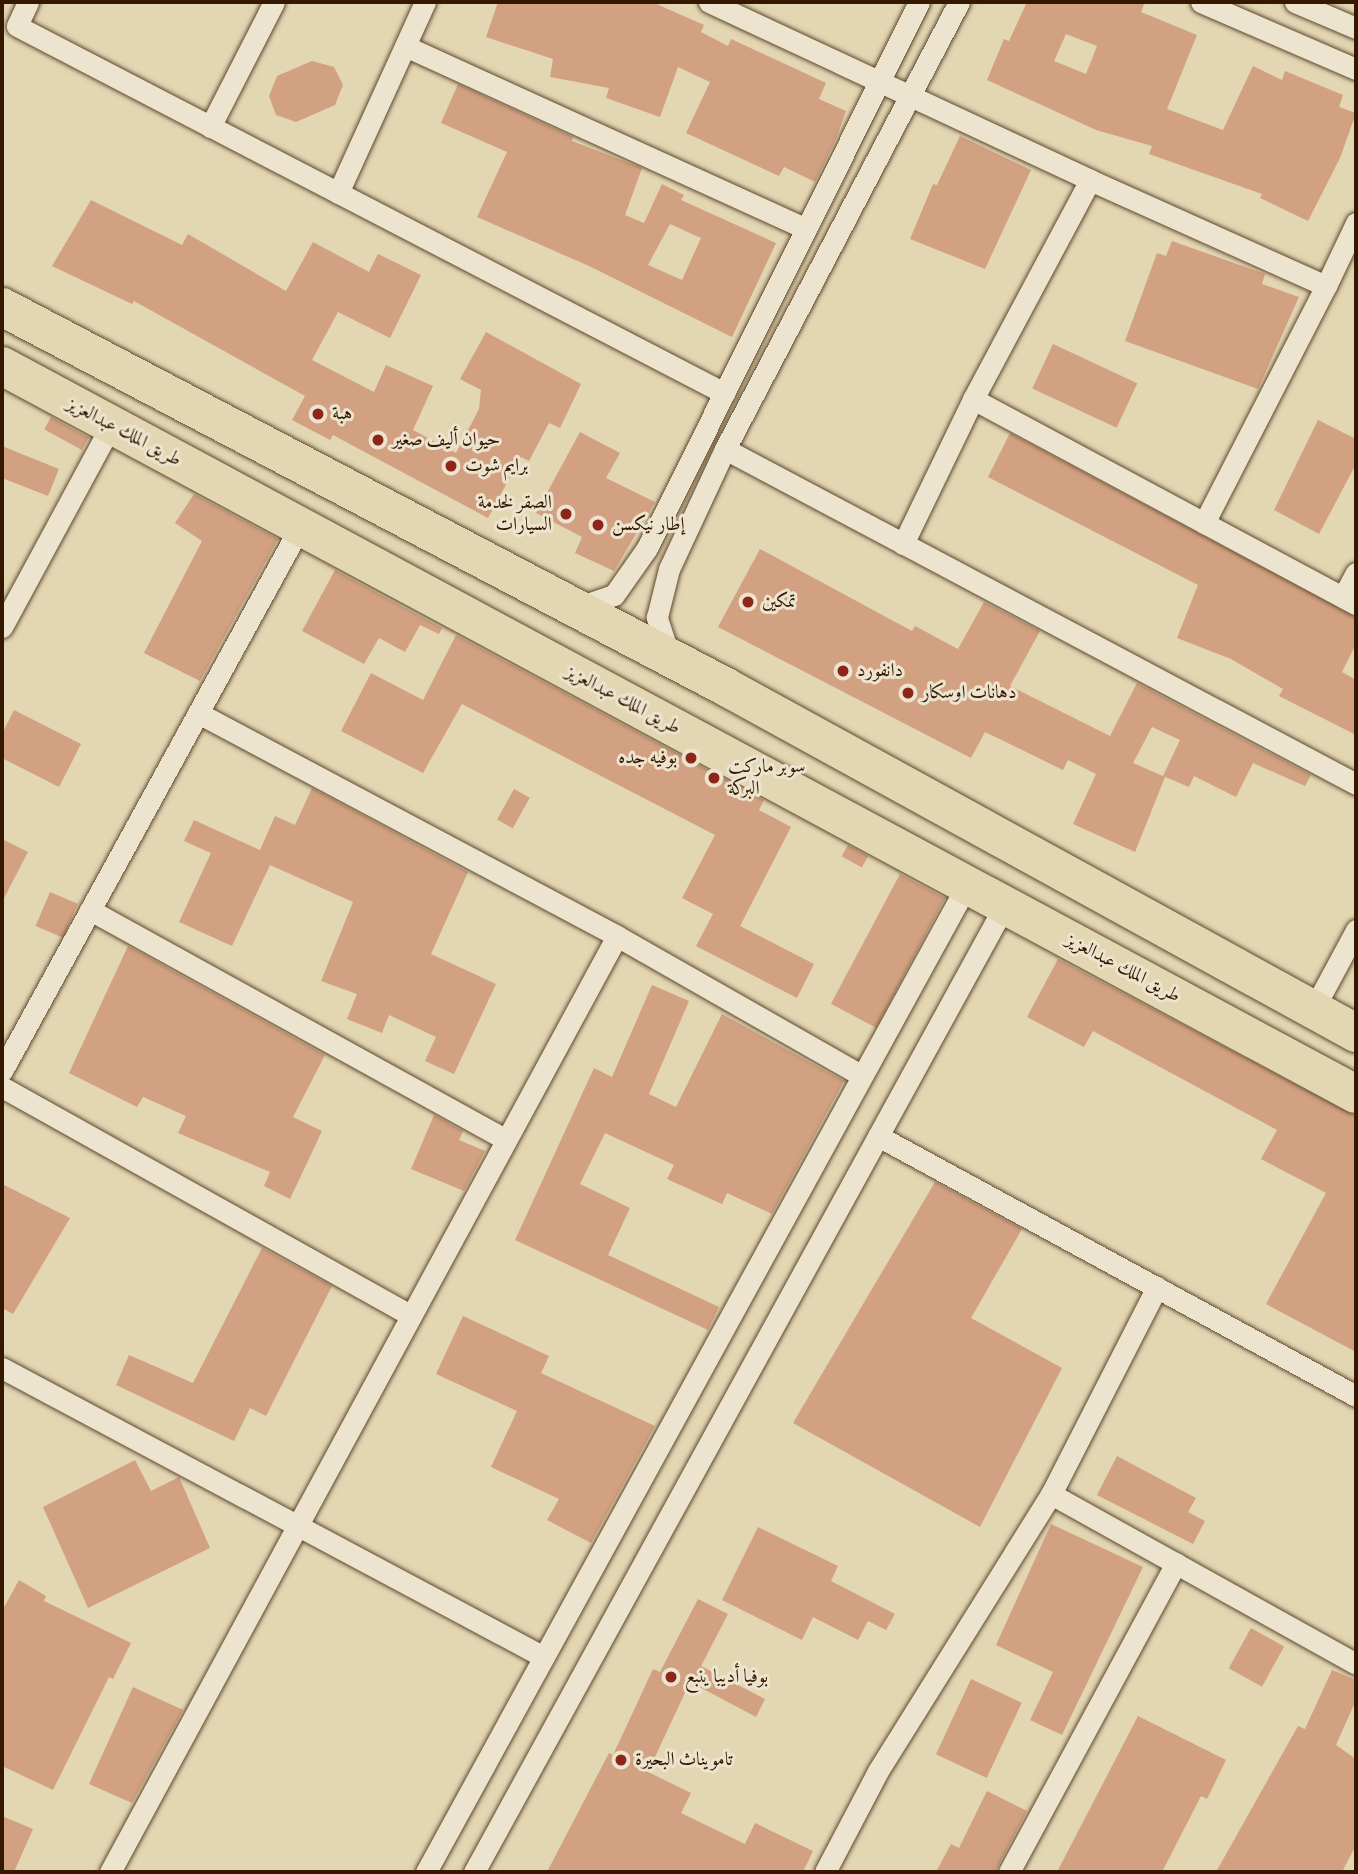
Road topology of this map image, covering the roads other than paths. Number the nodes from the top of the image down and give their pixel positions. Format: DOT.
graph roads {
  1 [pos="28,2"];
  2 [pos="274,2"];
  3 [pos="425,2"];
  4 [pos="709,2"];
  5 [pos="919,2"];
  6 [pos="959,2"];
  7 [pos="1201,2"];
  8 [pos="1295,2"];
  9 [pos="747,10"];
  10 [pos="1356,28"];
  11 [pos="405,46"];
  12 [pos="1356,69"];
  13 [pos="880,81"];
  14 [pos="911,96"];
  15 [pos="211,127"];
  16 [pos="1090,180"];
  17 [pos="338,193"];
  18 [pos="1356,223"];
  19 [pos="805,228"];
  20 [pos="1326,286"];
  21 [pos="2,307"];
  22 [pos="2,366"];
  23 [pos="724,393"];
  24 [pos="972,399"];
  25 [pos="111,425"];
  26 [pos="725,449"];
  27 [pos="1204,523"];
  28 [pos="300,527"];
  29 [pos="904,544"];
  30 [pos="636,565"];
  31 [pos="1356,573"];
  32 [pos="664,581"];
  33 [pos="1350,601"];
  34 [pos="576,608"];
  35 [pos="2,628"];
  36 [pos="670,657"];
  37 [pos="198,713"];
  38 [pos="1356,784"];
  39 [pos="967,885"];
  40 [pos="1004,905"];
  41 [pos="90,909"];
  42 [pos="1356,930"];
  43 [pos="617,936"];
  44 [pos="1313,1010"];
  45 [pos="1356,1033"];
  46 [pos="2,1071"];
  47 [pos="862,1076"];
  48 [pos="2,1087"];
  49 [pos="1356,1094"];
  50 [pos="878,1136"];
  51 [pos="506,1140"];
  52 [pos="1157,1287"];
  53 [pos="410,1315"];
  54 [pos="2,1368"];
  55 [pos="1356,1396"];
  56 [pos="1051,1493"];
  57 [pos="296,1525"];
  58 [pos="1176,1563"];
  59 [pos="544,1657"];
  60 [pos="1356,1664"];
  61 [pos="110,1872"];
  62 [pos="426,1872"];
  63 [pos="474,1872"];
  64 [pos="825,1872"];
  65 [pos="1009,1872"];
  1 -- 15 [label="street"];
  2 -- 15 [label="street"];
  3 -- 11 [label="street"];
  4 -- 9 [label="street"];
  5 -- 13 [label="street"];
  6 -- 14 [label="street"];
  7 -- 12 [label="street"];
  8 -- 10 [label="street"];
  9 -- 13 [label="street"];
  11 -- 17 [label="street"];
  11 -- 19 [label="street"];
  13 -- 14 [label="street"];
  13 -- 19 [label="street"];
  14 -- 16 [label="street"];
  14 -- 26 [label="street"];
  15 -- 17 [label="street"];
  16 -- 20 [label="street"];
  16 -- 24 [label="street"];
  17 -- 23 [label="street"];
  18 -- 20 [label="street"];
  19 -- 23 [label="street"];
  20 -- 27 [label="street"];
  21 -- 34 [label="highway"];
  22 -- 25 [label="highway, طريق الملك عبدالعزيز"];
  23 -- 30 [label="street"];
  24 -- 27 [label="street"];
  24 -- 29 [label="street"];
  25 -- 28 [label="highway, طريق الملك عبدالعزيز"];
  25 -- 35 [label="street"];
  26 -- 29 [label="street"];
  26 -- 32 [label="street"];
  27 -- 33 [label="street"];
  28 -- 37 [label="street"];
  28 -- 39 [label="highway, طريق الملك عبدالعزيز"];
  29 -- 38 [label="street"];
  30 -- 32 [label="street"];
  30 -- 34 [label="street"];
  31 -- 33 [label="street"];
  32 -- 36 [label="street"];
  34 -- 36 [label="highway"];
  36 -- 44 [label="highway"];
  37 -- 41 [label="street"];
  37 -- 43 [label="street"];
  39 -- 40 [label="highway, طريق الملك عبدالعزيز"];
  39 -- 47 [label="street"];
  40 -- 49 [label="highway, طريق الملك عبدالعزيز"];
  40 -- 50 [label="street"];
  41 -- 46 [label="street"];
  41 -- 51 [label="street"];
  42 -- 44 [label="street"];
  43 -- 47 [label="street"];
  43 -- 51 [label="street"];
  44 -- 45 [label="highway"];
  47 -- 59 [label="street"];
  48 -- 53 [label="street"];
  50 -- 52 [label="street"];
  50 -- 63 [label="street"];
  51 -- 53 [label="street"];
  52 -- 55 [label="street"];
  52 -- 56 [label="street"];
  53 -- 57 [label="street"];
  54 -- 57 [label="street"];
  56 -- 58 [label="street"];
  56 -- 64 [label="street"];
  57 -- 59 [label="street"];
  57 -- 61 [label="street"];
  58 -- 60 [label="street"];
  58 -- 65 [label="street"];
  59 -- 62 [label="street"];
}
